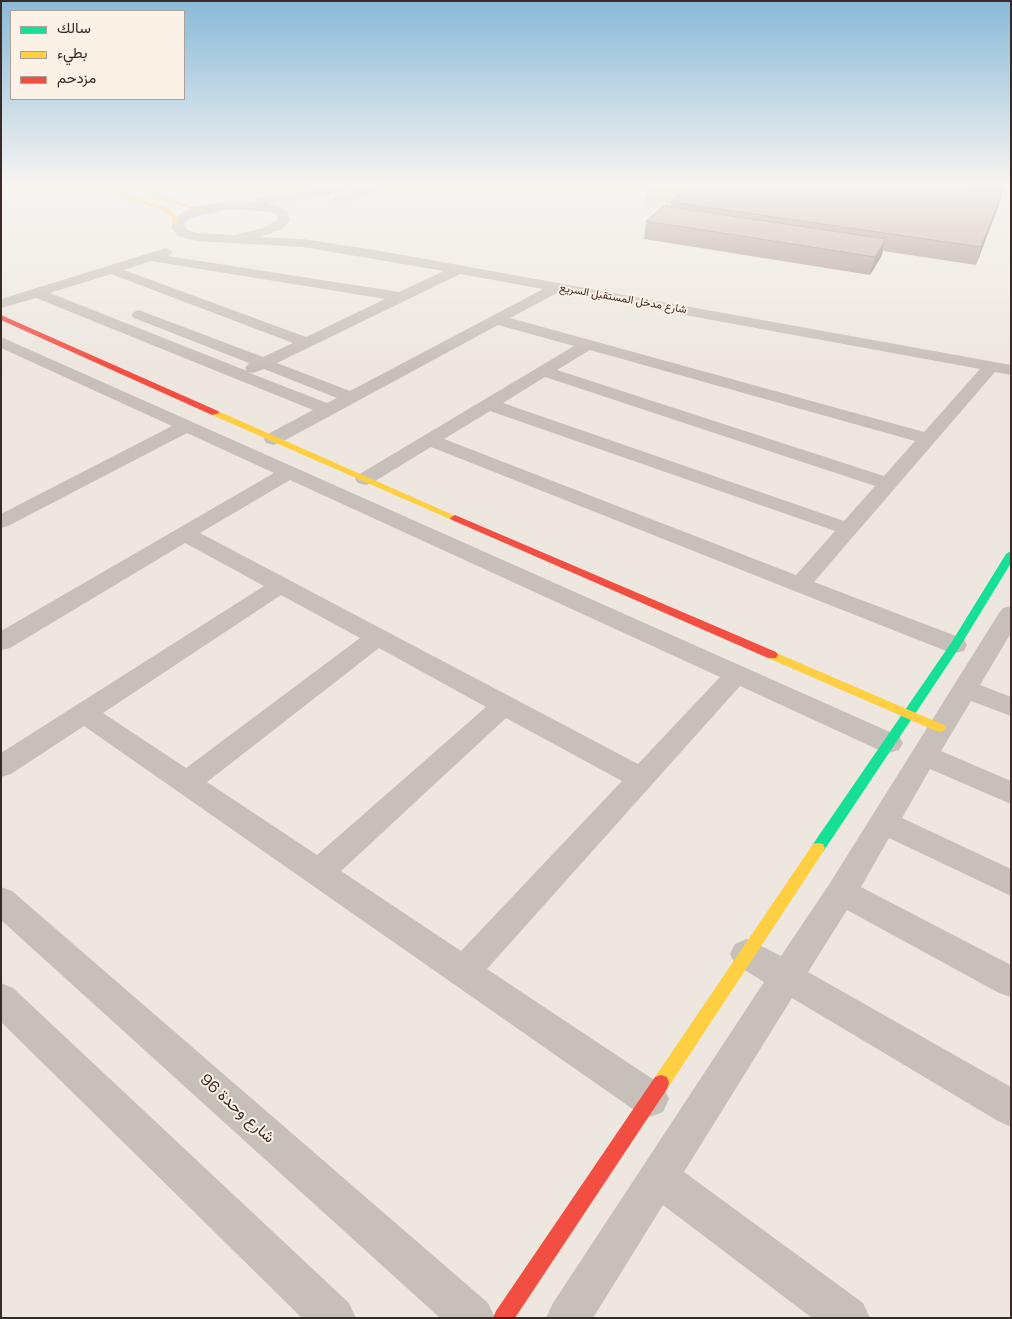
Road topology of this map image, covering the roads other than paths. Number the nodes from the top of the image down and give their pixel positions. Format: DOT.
graph roads {
  1 [pos="147,247"];
  2 [pos="183,247"];
  3 [pos="324,247"];
  4 [pos="386,247"];
  5 [pos="150,257"];
  6 [pos="459,269"];
  7 [pos="110,270"];
  8 [pos="61,285"];
  9 [pos="557,287"];
  10 [pos="37,293"];
  11 [pos="1,294"];
  12 [pos="88,296"];
  13 [pos="402,297"];
  14 [pos="641,297"];
  15 [pos="1,304"];
  16 [pos="125,310"];
  17 [pos="1,316"];
  18 [pos="498,320"];
  19 [pos="1,342"];
  20 [pos="306,342"];
  21 [pos="587,344"];
  22 [pos="1011,357"];
  23 [pos="262,363"];
  24 [pos="991,367"];
  25 [pos="1011,370"];
  26 [pos="543,371"];
  27 [pos="239,374"];
  28 [pos="351,397"];
  29 [pos="488,404"];
  30 [pos="328,410"];
  31 [pos="187,426"];
  32 [pos="273,439"];
  33 [pos="928,439"];
  34 [pos="429,440"];
  35 [pos="289,472"];
  36 [pos="365,479"];
  37 [pos="888,484"];
  38 [pos="1,522"];
  39 [pos="848,529"];
  40 [pos="185,534"];
  41 [pos="1011,554"];
  42 [pos="800,584"];
  43 [pos="280,585"];
  44 [pos="1011,613"];
  45 [pos="378,637"];
  46 [pos="2,641"];
  47 [pos="955,645"];
  48 [pos="738,674"];
  49 [pos="965,689"];
  50 [pos="504,705"];
  51 [pos="1011,707"];
  52 [pos="84,713"];
  53 [pos="908,714"];
  54 [pos="932,741"];
  55 [pos="889,743"];
  56 [pos="1,767"];
  57 [pos="642,779"];
  58 [pos="187,783"];
  59 [pos="1011,793"];
  60 [pos="883,822"];
  61 [pos="318,873"];
  62 [pos="1011,883"];
  63 [pos="841,892"];
  64 [pos="1,900"];
  65 [pos="747,954"];
  66 [pos="464,972"];
  67 [pos="786,976"];
  68 [pos="1011,982"];
  69 [pos="1,999"];
  70 [pos="650,1099"];
  71 [pos="1011,1108"];
  72 [pos="658,1177"];
  73 [pos="334,1318"];
  74 [pos="474,1318"];
  75 [pos="503,1318"];
  76 [pos="568,1318"];
  77 [pos="848,1318"];
  1 -- 11 [label="street"];
  2 -- 5 [label="street"];
  3 -- 6 [label="street, شارع مدخل المستقبل السريع"];
  4 -- 14 [label="street, شارع مدخل المستقبل السريع"];
  5 -- 7 [label="street"];
  5 -- 13 [label="street"];
  6 -- 9 [label="street, شارع مدخل المستقبل السريع"];
  6 -- 13 [label="street"];
  7 -- 8 [label="street"];
  7 -- 20 [label="street"];
  8 -- 10 [label="street"];
  8 -- 12 [label="street"];
  9 -- 14 [label="street, شارع مدخل المستقبل السريع"];
  9 -- 18 [label="street"];
  10 -- 15 [label="street"];
  10 -- 27 [label="street"];
  13 -- 20 [label="street"];
  14 -- 22 [label="street, شارع مدخل المستقبل السريع"];
  14 -- 24 [label="street, شارع مدخل المستقبل السريع"];
  16 -- 23 [label="street"];
  17 -- 32 [label="street"];
  18 -- 21 [label="street"];
  18 -- 28 [label="street"];
  19 -- 31 [label="street"];
  20 -- 23 [label="street"];
  21 -- 26 [label="street"];
  21 -- 33 [label="street"];
  23 -- 27 [label="street"];
  23 -- 28 [label="street"];
  24 -- 25 [label="street, شارع مدخل المستقبل السريع"];
  24 -- 33 [label="street"];
  26 -- 29 [label="street"];
  26 -- 37 [label="street"];
  27 -- 30 [label="street"];
  28 -- 30 [label="street"];
  29 -- 34 [label="street"];
  29 -- 39 [label="street"];
  30 -- 32 [label="street"];
  31 -- 35 [label="street"];
  31 -- 38 [label="street"];
  32 -- 36 [label="street"];
  33 -- 37 [label="street"];
  34 -- 36 [label="street"];
  34 -- 42 [label="street"];
  35 -- 40 [label="street"];
  35 -- 48 [label="street"];
  36 -- 53 [label="street"];
  37 -- 39 [label="street"];
  39 -- 42 [label="street"];
  40 -- 43 [label="street"];
  40 -- 46 [label="street"];
  41 -- 47 [label="street"];
  42 -- 47 [label="street"];
  43 -- 45 [label="street"];
  43 -- 52 [label="street"];
  44 -- 49 [label="street"];
  45 -- 50 [label="street"];
  45 -- 58 [label="street"];
  47 -- 53 [label="street"];
  48 -- 55 [label="street"];
  48 -- 57 [label="street"];
  49 -- 51 [label="street"];
  49 -- 54 [label="street"];
  50 -- 57 [label="street"];
  50 -- 61 [label="street"];
  52 -- 56 [label="street"];
  52 -- 58 [label="street"];
  53 -- 54 [label="street"];
  53 -- 55 [label="street"];
  54 -- 59 [label="street"];
  54 -- 60 [label="street"];
  55 -- 65 [label="street"];
  57 -- 66 [label="street"];
  58 -- 61 [label="street"];
  60 -- 62 [label="street"];
  60 -- 63 [label="street"];
  61 -- 66 [label="street"];
  63 -- 67 [label="street"];
  63 -- 68 [label="street"];
  64 -- 74 [label="street, شارع وحدة 96"];
  65 -- 67 [label="street"];
  65 -- 70 [label="street"];
  66 -- 70 [label="street"];
  67 -- 71 [label="street"];
  67 -- 72 [label="street"];
  69 -- 73 [label="street"];
  70 -- 75 [label="street"];
  72 -- 76 [label="street"];
  72 -- 77 [label="street"];
}
